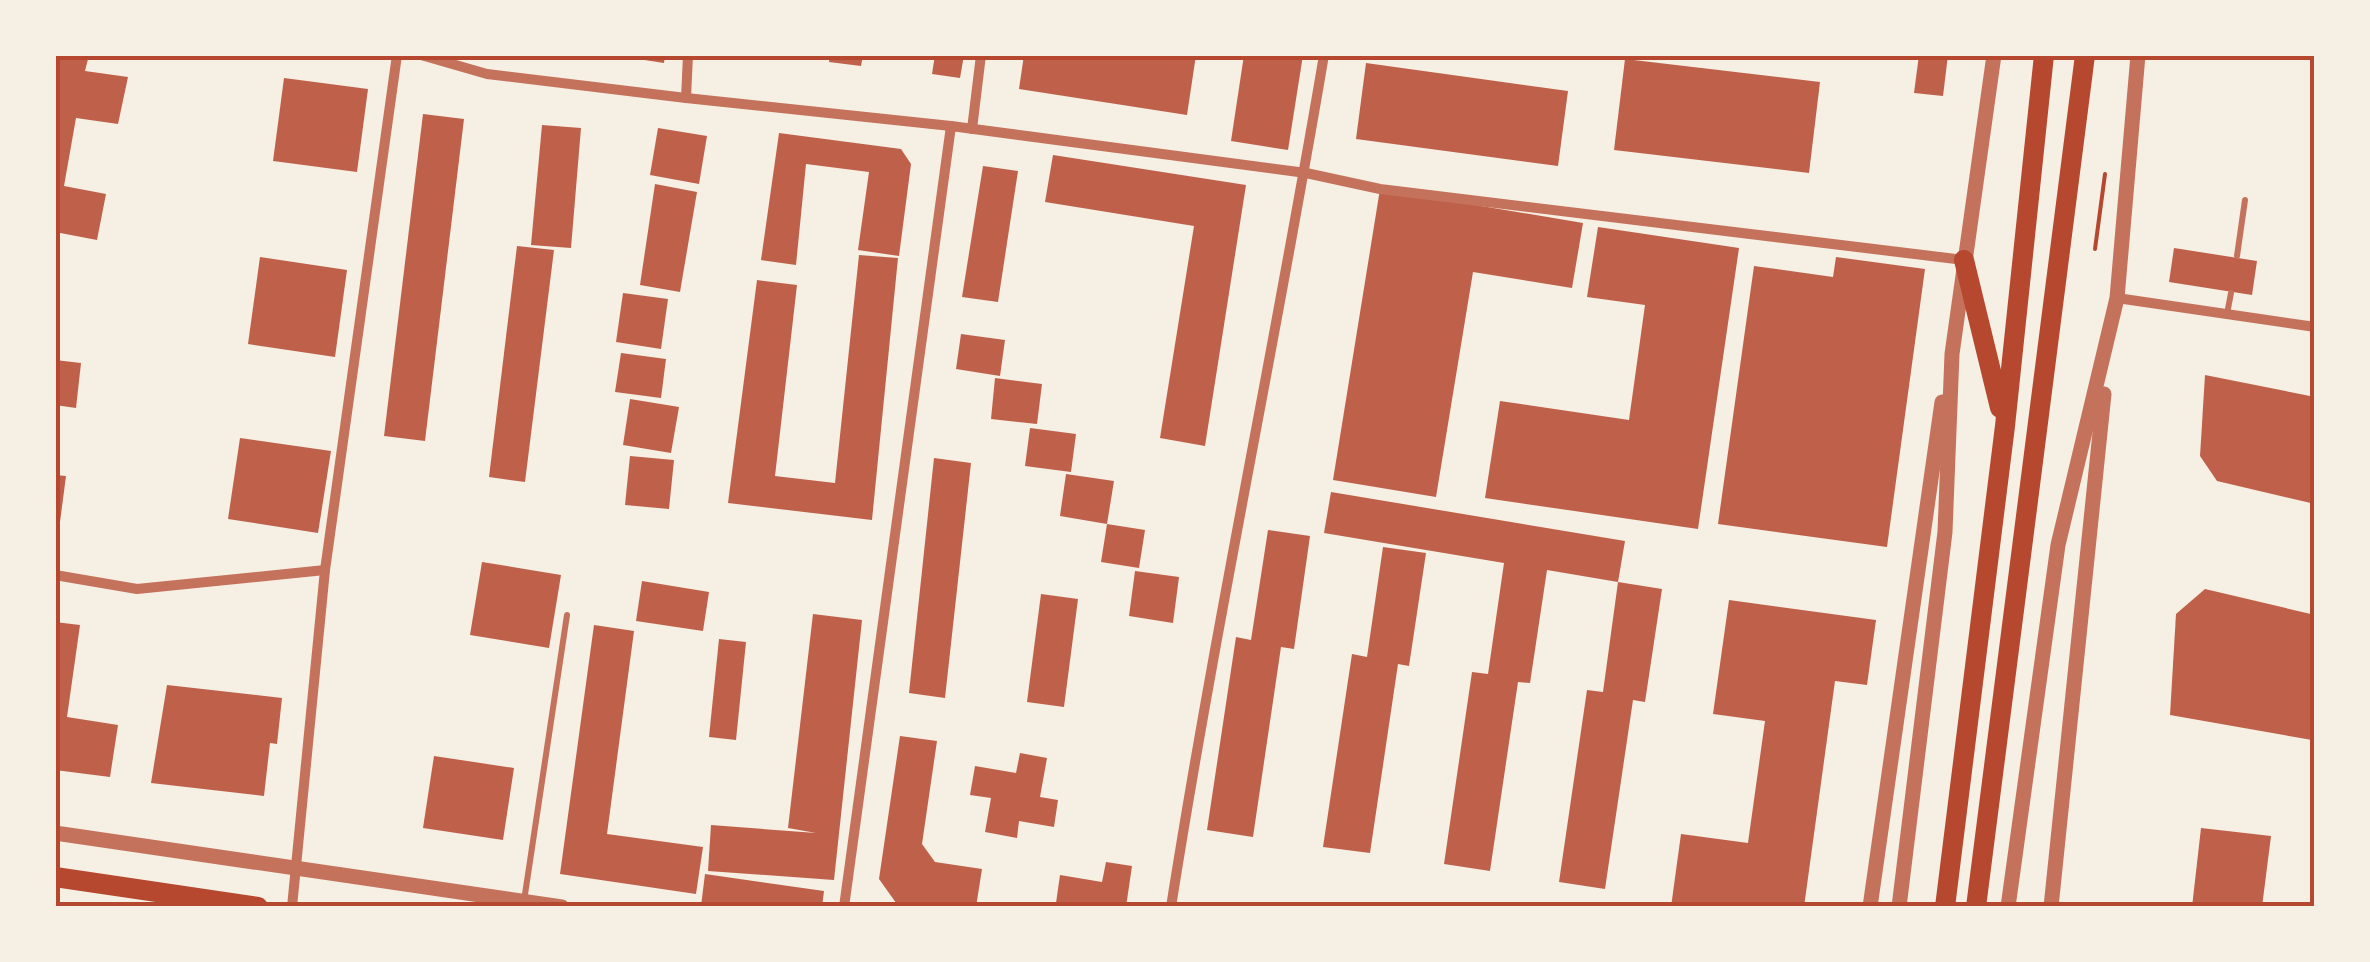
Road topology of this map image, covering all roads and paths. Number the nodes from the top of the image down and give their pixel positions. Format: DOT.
graph roads {
  1 [pos="396,55"];
  2 [pos="421,55"];
  3 [pos="688,55"];
  4 [pos="980,55"];
  5 [pos="1324,55"];
  6 [pos="1994,55"];
  7 [pos="2044,55"];
  8 [pos="2085,55"];
  9 [pos="2138,55"];
  10 [pos="686,98"];
  11 [pos="952,126"];
  12 [pos="972,129"];
  13 [pos="1306,173"];
  14 [pos="2105,174"];
  15 [pos="2245,200"];
  16 [pos="2095,248"];
  17 [pos="2237,256"];
  18 [pos="1964,260"];
  19 [pos="2231,293"];
  20 [pos="2117,298"];
  21 [pos="2227,314"];
  22 [pos="2315,327"];
  23 [pos="2110,334"];
  24 [pos="1952,354"];
  25 [pos="2005,426"];
  26 [pos="325,570"];
  27 [pos="55,575"];
  28 [pos="567,616"];
  29 [pos="55,833"];
  30 [pos="294,868"];
  31 [pos="55,877"];
  32 [pos="523,904"];
  33 [pos="258,907"];
  34 [pos="292,907"];
  35 [pos="562,907"];
  36 [pos="844,907"];
  37 [pos="1171,907"];
  38 [pos="1870,907"];
  39 [pos="1900,907"];
  40 [pos="1945,907"];
  41 [pos="1976,907"];
  42 [pos="2008,907"];
  43 [pos="2051,907"];
  1 -- 26 [label="street"];
  2 -- 10 [label="street"];
  3 -- 10 [label="street"];
  4 -- 12 [label="street"];
  5 -- 13 [label="street"];
  6 -- 18 [label="street"];
  7 -- 25 [label="main road"];
  8 -- 41 [label="main road"];
  9 -- 20 [label="street"];
  10 -- 11 [label="street"];
  11 -- 12 [label="street"];
  11 -- 36 [label="street"];
  12 -- 13 [label="street"];
  13 -- 18 [label="street"];
  13 -- 37 [label="street"];
  14 -- 16 [label="path"];
  15 -- 17 [label="lane"];
  18 -- 24 [label="street"];
  18 -- 25 [label="main road"];
  19 -- 21 [label="lane"];
  20 -- 21 [label="street"];
  20 -- 23 [label="street"];
  21 -- 22 [label="street"];
  23 -- 42 [label="street"];
  23 -- 43 [label="street"];
  24 -- 38 [label="street"];
  24 -- 39 [label="street"];
  25 -- 40 [label="main road"];
  26 -- 27 [label="street"];
  26 -- 30 [label="street"];
  28 -- 32 [label="lane"];
  29 -- 30 [label="street"];
  30 -- 32 [label="street"];
  30 -- 34 [label="street"];
  31 -- 33 [label="main road"];
  32 -- 35 [label="street"];
}
